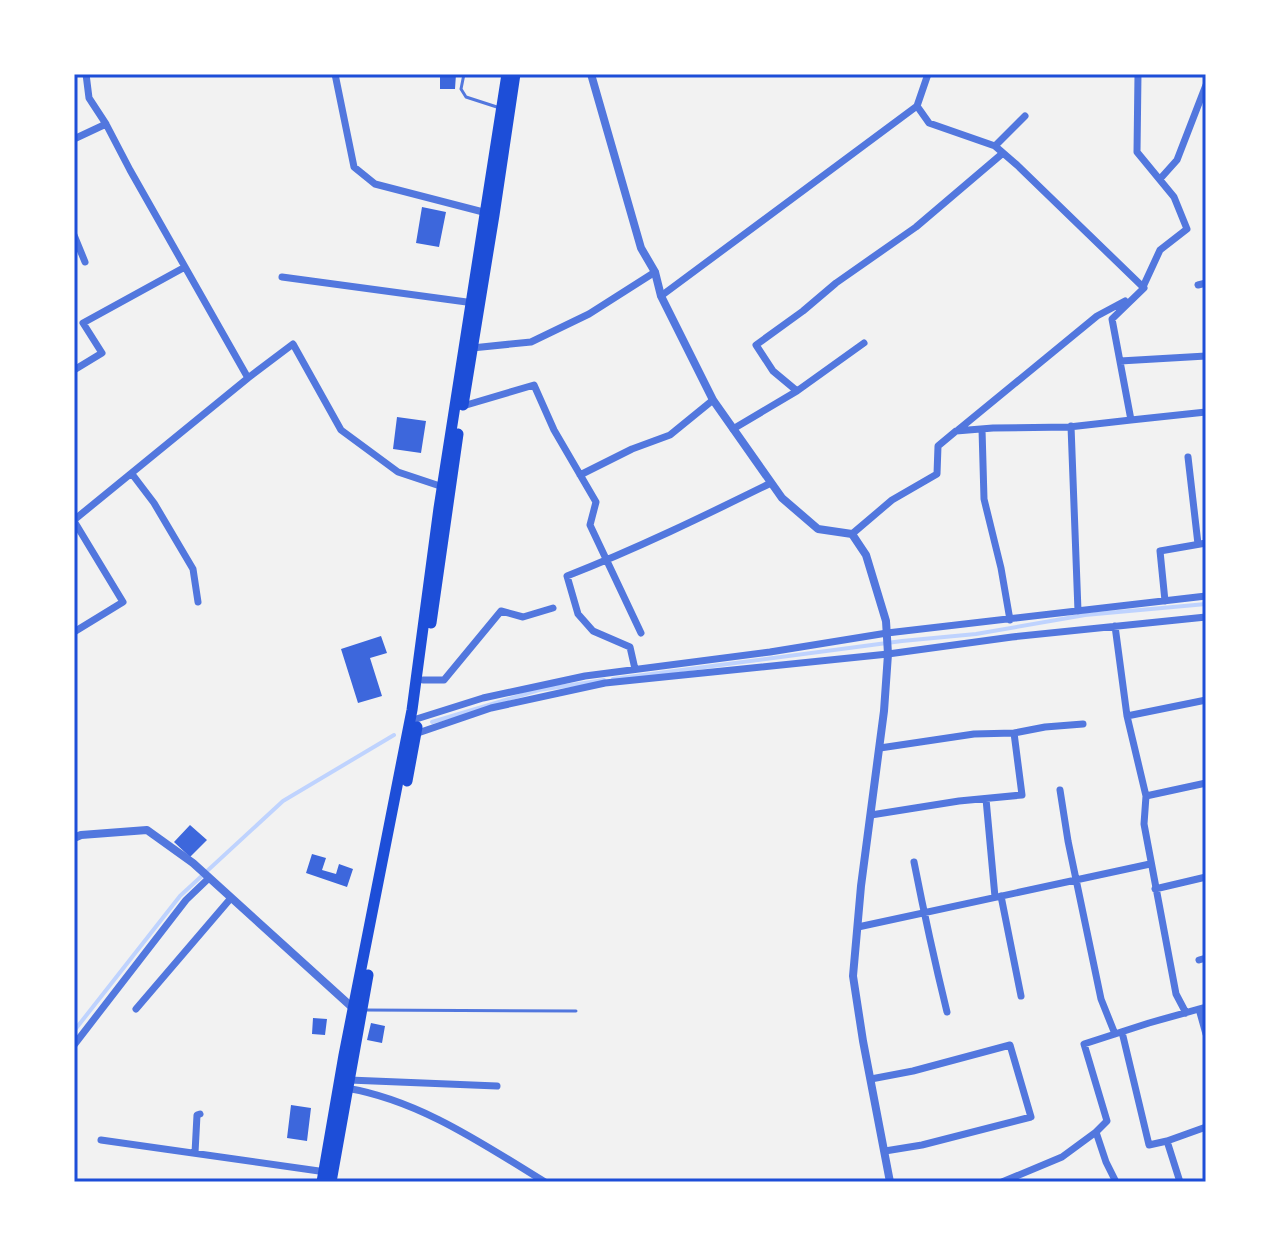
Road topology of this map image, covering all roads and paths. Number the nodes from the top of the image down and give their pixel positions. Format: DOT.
graph roads {
  1 [pos="86,74"];
  2 [pos="335,74"];
  3 [pos="464,74"];
  4 [pos="507,74"];
  5 [pos="515,74"];
  6 [pos="591,74"];
  7 [pos="928,74"];
  8 [pos="1138,74"];
  9 [pos="1206,85"];
  10 [pos="917,106"];
  11 [pos="506,109"];
  12 [pos="1025,116"];
  13 [pos="106,124"];
  14 [pos="74,139"];
  15 [pos="995,146"];
  16 [pos="1003,153"];
  17 [pos="1160,179"];
  18 [pos="490,214"];
  19 [pos="74,235"];
  20 [pos="85,262"];
  21 [pos="185,267"];
  22 [pos="655,272"];
  23 [pos="282,277"];
  24 [pos="1144,288"];
  25 [pos="661,296"];
  26 [pos="475,303"];
  27 [pos="864,343"];
  28 [pos="472,348"];
  29 [pos="1206,356"];
  30 [pos="1120,361"];
  31 [pos="74,370"];
  32 [pos="248,378"];
  33 [pos="797,391"];
  34 [pos="713,400"];
  35 [pos="459,406"];
  36 [pos="1206,412"];
  37 [pos="1131,420"];
  38 [pos="1071,426"];
  39 [pos="733,429"];
  40 [pos="982,429"];
  41 [pos="956,431"];
  42 [pos="1188,457"];
  43 [pos="132,474"];
  44 [pos="580,475"];
  45 [pos="771,483"];
  46 [pos="447,488"];
  47 [pos="74,521"];
  48 [pos="852,534"];
  49 [pos="1202,544"];
  50 [pos="607,560"];
  51 [pos="1206,596"];
  52 [pos="1165,601"];
  53 [pos="198,602"];
  54 [pos="553,608"];
  55 [pos="1078,611"];
  56 [pos="1206,617"];
  57 [pos="1010,620"];
  58 [pos="1115,626"];
  59 [pos="74,632"];
  60 [pos="641,633"];
  61 [pos="887,634"];
  62 [pos="888,652"];
  63 [pos="635,669"];
  64 [pos="423,680"];
  65 [pos="1206,700"];
  66 [pos="1127,716"];
  67 [pos="414,720"];
  68 [pos="1083,724"];
  69 [pos="1014,733"];
  70 [pos="412,735"];
  71 [pos="880,748"];
  72 [pos="1206,783"];
  73 [pos="1060,790"];
  74 [pos="1146,796"];
  75 [pos="986,799"];
  76 [pos="871,815"];
  77 [pos="74,838"];
  78 [pos="914,862"];
  79 [pos="1150,864"];
  80 [pos="208,877"];
  81 [pos="1206,877"];
  82 [pos="1075,879"];
  83 [pos="1155,889"];
  84 [pos="998,896"];
  85 [pos="231,898"];
  86 [pos="925,913"];
  87 [pos="858,927"];
  88 [pos="1021,996"];
  89 [pos="1202,1008"];
  90 [pos="136,1009"];
  91 [pos="358,1009"];
  92 [pos="576,1011"];
  93 [pos="947,1012"];
  94 [pos="1186,1013"];
  95 [pos="1118,1033"];
  96 [pos="1206,1034"];
  97 [pos="74,1045"];
  98 [pos="871,1079"];
  99 [pos="345,1085"];
  100 [pos="497,1086"];
  101 [pos="200,1114"];
  102 [pos="1206,1127"];
  103 [pos="1096,1132"];
  104 [pos="101,1140"];
  105 [pos="1167,1141"];
  106 [pos="885,1151"];
  107 [pos="195,1153"];
  108 [pos="327,1177"];
  109 [pos="545,1182"];
  110 [pos="890,1182"];
  111 [pos="1002,1182"];
  112 [pos="1116,1182"];
  113 [pos="1180,1182"];
  1 -- 13 [label="street"];
  2 -- 18 [label="street"];
  3 -- 11 [label="lane"];
  4 -- 11 [label="main road"];
  5 -- 11 [label="main road"];
  6 -- 22 [label="street"];
  7 -- 10 [label="street"];
  8 -- 17 [label="street"];
  9 -- 17 [label="street"];
  10 -- 15 [label="street"];
  10 -- 25 [label="street"];
  11 -- 18 [label="main road"];
  12 -- 15 [label="street"];
  13 -- 14 [label="street"];
  13 -- 21 [label="street"];
  15 -- 16 [label="street"];
  16 -- 24 [label="street"];
  16 -- 33 [label="street"];
  17 -- 24 [label="street"];
  18 -- 26 [label="main road"];
  19 -- 20 [label="street"];
  21 -- 31 [label="street"];
  21 -- 32 [label="street"];
  22 -- 25 [label="street"];
  22 -- 28 [label="street"];
  23 -- 26 [label="street"];
  24 -- 30 [label="street"];
  24 -- 41 [label="street"];
  25 -- 34 [label="street"];
  26 -- 28 [label="main road"];
  26 -- 35 [label="main road"];
  27 -- 33 [label="street"];
  28 -- 35 [label="main road"];
  29 -- 30 [label="street"];
  30 -- 37 [label="street"];
  32 -- 43 [label="street"];
  32 -- 46 [label="street"];
  33 -- 39 [label="street"];
  34 -- 39 [label="street"];
  34 -- 44 [label="street"];
  35 -- 44 [label="street"];
  35 -- 46 [label="main road"];
  36 -- 37 [label="street"];
  37 -- 38 [label="street"];
  38 -- 40 [label="street"];
  38 -- 55 [label="street"];
  39 -- 45 [label="street"];
  40 -- 41 [label="street"];
  40 -- 57 [label="street"];
  41 -- 48 [label="street"];
  42 -- 49 [label="street"];
  43 -- 47 [label="street"];
  43 -- 53 [label="street"];
  44 -- 50 [label="street"];
  45 -- 48 [label="street"];
  45 -- 50 [label="street"];
  46 -- 64 [label="main road"];
  46 -- 67 [label="main road"];
  47 -- 59 [label="street"];
  48 -- 61 [label="street"];
  49 -- 52 [label="street"];
  50 -- 60 [label="street"];
  50 -- 63 [label="street"];
  51 -- 52 [label="street"];
  52 -- 55 [label="street"];
  54 -- 64 [label="street"];
  55 -- 57 [label="street"];
  56 -- 58 [label="street"];
  57 -- 61 [label="street"];
  58 -- 62 [label="street"];
  58 -- 66 [label="street"];
  61 -- 62 [label="street"];
  61 -- 63 [label="street"];
  62 -- 70 [label="street"];
  62 -- 71 [label="street"];
  63 -- 67 [label="street"];
  64 -- 67 [label="main road"];
  65 -- 66 [label="street"];
  66 -- 74 [label="street"];
  67 -- 70 [label="main road"];
  68 -- 69 [label="street"];
  69 -- 71 [label="street"];
  69 -- 75 [label="street"];
  70 -- 91 [label="main road"];
  71 -- 76 [label="street"];
  72 -- 74 [label="street"];
  73 -- 82 [label="street"];
  74 -- 79 [label="street"];
  75 -- 76 [label="street"];
  75 -- 84 [label="street"];
  76 -- 87 [label="street"];
  77 -- 80 [label="street"];
  78 -- 86 [label="street"];
  79 -- 82 [label="street"];
  79 -- 83 [label="street"];
  80 -- 85 [label="street"];
  80 -- 97 [label="street"];
  81 -- 83 [label="street"];
  82 -- 84 [label="street"];
  82 -- 95 [label="street"];
  83 -- 94 [label="street"];
  84 -- 86 [label="street"];
  84 -- 88 [label="street"];
  85 -- 90 [label="street"];
  85 -- 91 [label="street"];
  86 -- 87 [label="street"];
  86 -- 93 [label="street"];
  87 -- 98 [label="street"];
  89 -- 94 [label="street"];
  89 -- 96 [label="street"];
  91 -- 92 [label="lane"];
  91 -- 99 [label="main road"];
  94 -- 95 [label="street"];
  95 -- 103 [label="street"];
  95 -- 105 [label="street"];
  98 -- 106 [label="street"];
  98 -- 106 [label="street"];
  99 -- 100 [label="street"];
  99 -- 108 [label="main road"];
  99 -- 109 [label="street"];
  101 -- 107 [label="street"];
  102 -- 105 [label="street"];
  103 -- 111 [label="street"];
  103 -- 112 [label="street"];
  104 -- 107 [label="street"];
  105 -- 113 [label="street"];
  106 -- 110 [label="street"];
  107 -- 108 [label="street"];
}
